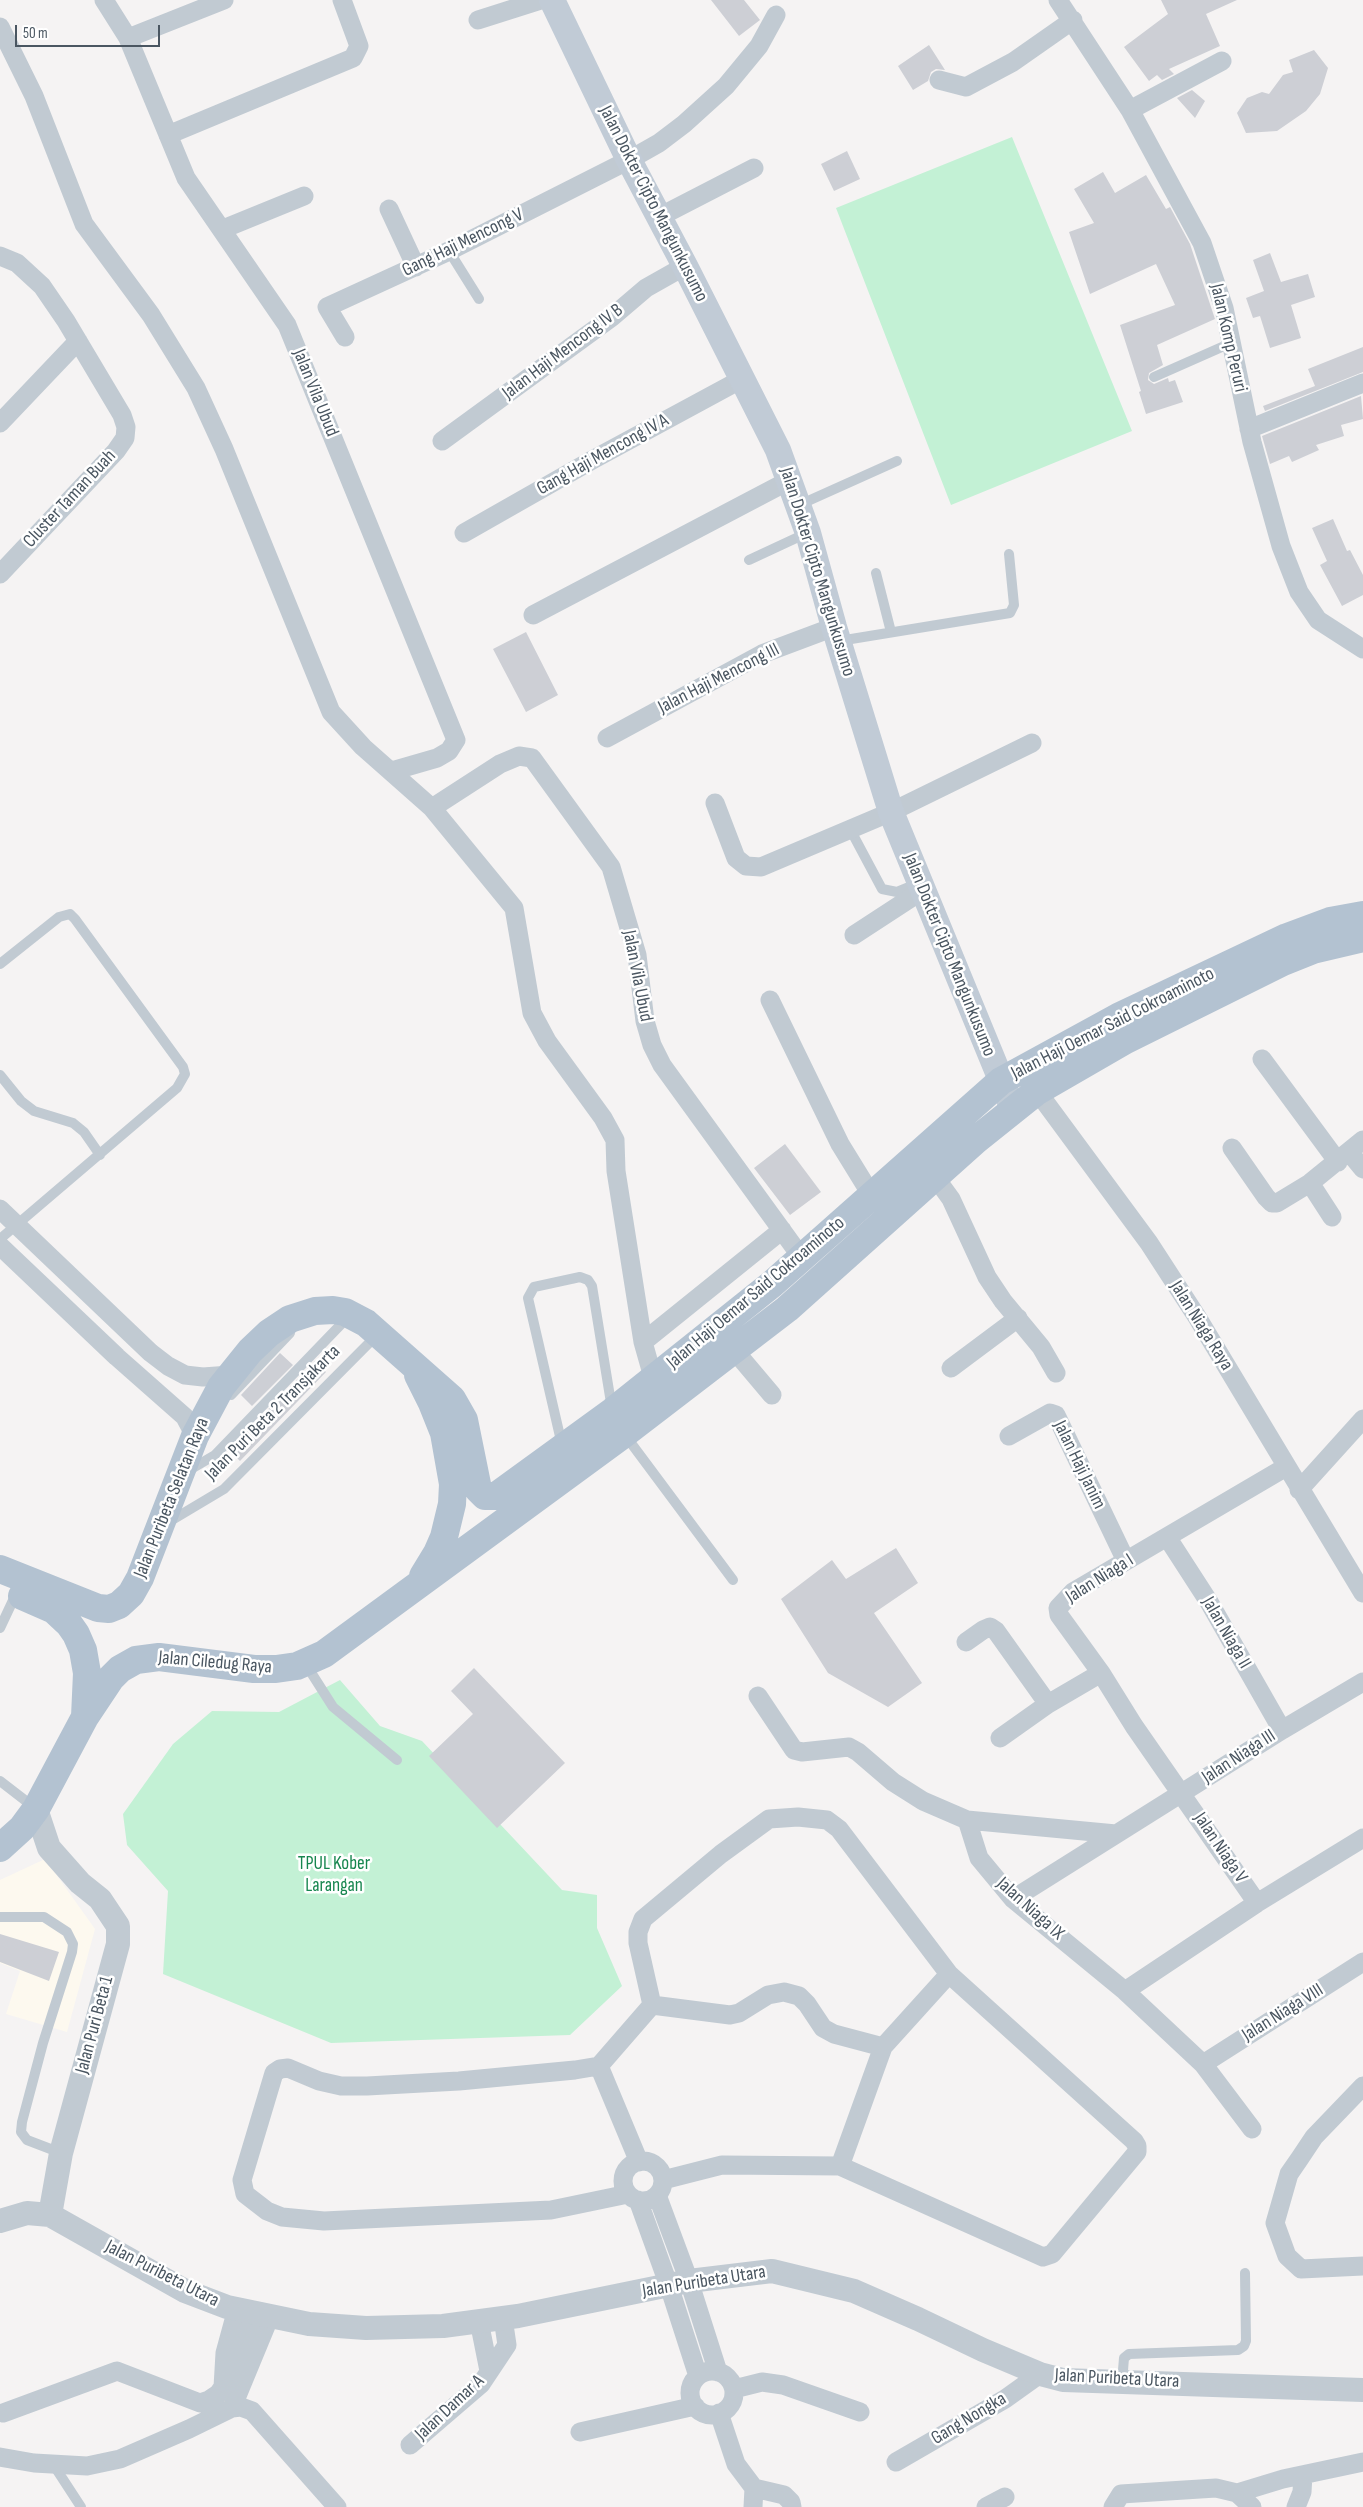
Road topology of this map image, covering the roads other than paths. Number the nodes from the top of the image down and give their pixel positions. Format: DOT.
graph roads {
  1 [pos="104,0"];
  2 [pos="224,0"];
  3 [pos="342,0"];
  4 [pos="540,0"];
  5 [pos="552,0"];
  6 [pos="1058,0"];
  7 [pos="776,15"];
  8 [pos="478,20"];
  9 [pos="1073,20"];
  10 [pos="0,27"];
  11 [pos="128,38"];
  12 [pos="1222,61"];
  13 [pos="939,80"];
  14 [pos="1130,110"];
  15 [pos="168,135"];
  16 [pos="629,160"];
  17 [pos="754,168"];
  18 [pos="304,196"];
  19 [pos="389,210"];
  20 [pos="659,217"];
  21 [pos="223,229"];
  22 [pos="449,251"];
  23 [pos="0,256"];
  24 [pos="686,266"];
  25 [pos="416,267"];
  26 [pos="479,299"];
  27 [pos="345,337"];
  28 [pos="78,341"];
  29 [pos="1231,343"];
  30 [pos="1154,377"];
  31 [pos="742,379"];
  32 [pos="1363,383"];
  33 [pos="0,423"];
  34 [pos="1249,429"];
  35 [pos="442,441"];
  36 [pos="897,461"];
  37 [pos="790,480"];
  38 [pos="798,505"];
  39 [pos="808,532"];
  40 [pos="464,533"];
  41 [pos="1009,554"];
  42 [pos="749,560"];
  43 [pos="876,573"];
  44 [pos="0,574"];
  45 [pos="533,615"];
  46 [pos="891,632"];
  47 [pos="837,634"];
  48 [pos="1363,649"];
  49 [pos="607,738"];
  50 [pos="1032,743"];
  51 [pos="392,771"];
  52 [pos="715,803"];
  53 [pos="432,808"];
  54 [pos="891,812"];
  55 [pos="850,830"];
  56 [pos="921,886"];
  57 [pos="1363,915"];
  58 [pos="854,935"];
  59 [pos="1363,938"];
  60 [pos="0,964"];
  61 [pos="770,1000"];
  62 [pos="1262,1059"];
  63 [pos="0,1075"];
  64 [pos="1020,1081"];
  65 [pos="1232,1148"];
  66 [pos="1350,1152"];
  67 [pos="100,1154"];
  68 [pos="1363,1169"];
  69 [pos="935,1177"];
  70 [pos="1310,1183"];
  71 [pos="872,1196"];
  72 [pos="0,1208"];
  73 [pos="1332,1217"];
  74 [pos="17,1225"];
  75 [pos="782,1230"];
  76 [pos="0,1239"];
  77 [pos="0,1246"];
  78 [pos="802,1258"];
  79 [pos="92,1296"];
  80 [pos="340,1312"];
  81 [pos="76,1318"];
  82 [pos="1018,1318"];
  83 [pos="379,1332"];
  84 [pos="643,1342"];
  85 [pos="734,1350"];
  86 [pos="151,1353"];
  87 [pos="408,1358"];
  88 [pos="951,1368"];
  89 [pos="1056,1373"];
  90 [pos="136,1374"];
  91 [pos="230,1375"];
  92 [pos="653,1378"];
  93 [pos="772,1395"];
  94 [pos="662,1406"];
  95 [pos="1363,1419"];
  96 [pos="618,1422"];
  97 [pos="1009,1436"];
  98 [pos="188,1455"];
  99 [pos="563,1463"];
  100 [pos="1286,1467"];
  101 [pos="1299,1490"];
  102 [pos="507,1504"];
  103 [pos="162,1526"];
  104 [pos="1167,1537"];
  105 [pos="1126,1562"];
  106 [pos="0,1569"];
  107 [pos="733,1580"];
  108 [pos="8,1590"];
  109 [pos="410,1591"];
  110 [pos="1363,1593"];
  111 [pos="0,1628"];
  112 [pos="966,1642"];
  113 [pos="305,1662"];
  114 [pos="1101,1673"];
  115 [pos="1363,1682"];
  116 [pos="758,1696"];
  117 [pos="1048,1704"];
  118 [pos="85,1717"];
  119 [pos="1282,1730"];
  120 [pos="1000,1738"];
  121 [pos="397,1760"];
  122 [pos="0,1781"];
  123 [pos="1183,1794"];
  124 [pos="36,1809"];
  125 [pos="967,1820"];
  126 [pos="1116,1834"];
  127 [pos="1363,1838"];
  128 [pos="0,1848"];
  129 [pos="1013,1899"];
  130 [pos="1257,1902"];
  131 [pos="0,1917"];
  132 [pos="1363,1962"];
  133 [pos="949,1974"];
  134 [pos="1125,1991"];
  135 [pos="652,2005"];
  136 [pos="883,2047"];
  137 [pos="1203,2064"];
  138 [pos="598,2066"];
  139 [pos="1363,2086"];
  140 [pos="1252,2128"];
  141 [pos="61,2153"];
  142 [pos="639,2162"];
  143 [pos="840,2166"];
  144 [pos="660,2188"];
  145 [pos="633,2197"];
  146 [pos="50,2215"];
  147 [pos="0,2221"];
  148 [pos="1363,2266"];
  149 [pos="1245,2273"];
  150 [pos="679,2284"];
  151 [pos="253,2313"];
  152 [pos="503,2318"];
  153 [pos="479,2321"];
  154 [pos="489,2371"];
  155 [pos="718,2372"];
  156 [pos="1040,2374"];
  157 [pos="698,2376"];
  158 [pos="1122,2383"];
  159 [pos="734,2389"];
  160 [pos="1363,2390"];
  161 [pos="695,2406"];
  162 [pos="232,2408"];
  163 [pos="860,2412"];
  164 [pos="3,2413"];
  165 [pos="719,2414"];
  166 [pos="580,2432"];
  167 [pos="410,2445"];
  168 [pos="0,2458"];
  169 [pos="896,2462"];
  170 [pos="1363,2462"];
  171 [pos="53,2464"];
  172 [pos="1303,2475"];
  173 [pos="754,2488"];
  174 [pos="1236,2493"];
  175 [pos="1005,2498"];
  176 [pos="81,2507"];
  177 [pos="337,2507"];
  178 [pos="754,2507"];
  179 [pos="792,2507"];
  180 [pos="986,2507"];
  181 [pos="1113,2507"];
  182 [pos="1252,2507"];
  183 [pos="1296,2507"];
  1 -- 11 [label="street, Jalan Vila Ubud"];
  2 -- 11 [label="street"];
  3 -- 15 [label="street"];
  4 -- 8 [label="street"];
  5 -- 16 [label="main road, Jalan Dokter Cipto Mangunkusumo"];
  6 -- 9 [label="street, Jalan Komp Peruri"];
  7 -- 16 [label="street, Gang Haji Mencong V"];
  9 -- 13 [label="street"];
  9 -- 14 [label="street, Jalan Komp Peruri"];
  10 -- 51 [label="street"];
  11 -- 15 [label="street, Jalan Vila Ubud"];
  12 -- 14 [label="street"];
  14 -- 29 [label="street, Jalan Komp Peruri"];
  15 -- 21 [label="street, Jalan Vila Ubud"];
  16 -- 20 [label="main road, Jalan Dokter Cipto Mangunkusumo"];
  16 -- 22 [label="street, Gang Haji Mencong V"];
  17 -- 20 [label="street"];
  18 -- 21 [label="street"];
  19 -- 25 [label="street"];
  20 -- 24 [label="main road, Jalan Dokter Cipto Mangunkusumo"];
  21 -- 51 [label="street, Jalan Vila Ubud"];
  22 -- 25 [label="street, Gang Haji Mencong V"];
  22 -- 26 [label="lane"];
  23 -- 28 [label="street, Cluster Taman Buah"];
  24 -- 31 [label="main road, Jalan Dokter Cipto Mangunkusumo"];
  24 -- 35 [label="street, Jalan Haji Mencong IV B"];
  25 -- 27 [label="street, Gang Haji Mencong V"];
  28 -- 33 [label="street"];
  28 -- 44 [label="street, Cluster Taman Buah"];
  29 -- 30 [label="lane"];
  29 -- 34 [label="street, Jalan Komp Peruri"];
  31 -- 37 [label="main road, Jalan Dokter Cipto Mangunkusumo"];
  31 -- 40 [label="street, Gang Haji Mencong IV A"];
  32 -- 34 [label="street"];
  34 -- 48 [label="street, Jalan Komp Peruri"];
  36 -- 38 [label="lane"];
  37 -- 38 [label="main road, Jalan Dokter Cipto Mangunkusumo"];
  37 -- 45 [label="street"];
  38 -- 39 [label="main road, Jalan Dokter Cipto Mangunkusumo"];
  39 -- 42 [label="lane"];
  39 -- 47 [label="main road, Jalan Dokter Cipto Mangunkusumo"];
  41 -- 46 [label="lane"];
  43 -- 46 [label="lane"];
  46 -- 47 [label="lane"];
  47 -- 49 [label="street, Jalan Haji Mencong III"];
  47 -- 54 [label="main road, Jalan Dokter Cipto Mangunkusumo"];
  50 -- 54 [label="street"];
  51 -- 53 [label="street"];
  52 -- 55 [label="street"];
  53 -- 75 [label="street, Jalan Vila Ubud"];
  53 -- 84 [label="street"];
  54 -- 55 [label="street"];
  54 -- 56 [label="main road, Jalan Dokter Cipto Mangunkusumo"];
  55 -- 56 [label="lane"];
  56 -- 58 [label="street"];
  56 -- 64 [label="main road, Jalan Dokter Cipto Mangunkusumo"];
  57 -- 64 [label="main road, Jalan Haji Oemar Said Cokroaminoto"];
  59 -- 64 [label="main road, Jalan Haji Oemar Said Cokroaminoto"];
  60 -- 67 [label="lane"];
  61 -- 71 [label="street"];
  62 -- 66 [label="street"];
  63 -- 67 [label="lane"];
  64 -- 69 [label="main road, Jalan Haji Oemar Said Cokroaminoto"];
  64 -- 71 [label="main road, Jalan Haji Oemar Said Cokroaminoto"];
  64 -- 100 [label="street, Jalan Niaga Raya"];
  65 -- 70 [label="street"];
  66 -- 68 [label="street"];
  66 -- 70 [label="street"];
  67 -- 74 [label="lane"];
  69 -- 82 [label="street"];
  69 -- 85 [label="main road, Jalan Haji Oemar Said Cokroaminoto"];
  70 -- 73 [label="street"];
  71 -- 78 [label="main road, Jalan Haji Oemar Said Cokroaminoto"];
  72 -- 74 [label="street"];
  74 -- 76 [label="lane"];
  74 -- 79 [label="street"];
  75 -- 78 [label="street, Jalan Vila Ubud"];
  75 -- 84 [label="street"];
  77 -- 81 [label="street"];
  78 -- 92 [label="main road, Jalan Haji Oemar Said Cokroaminoto"];
  79 -- 81 [label="street"];
  79 -- 86 [label="street"];
  80 -- 83 [label="main road"];
  80 -- 91 [label="main road"];
  80 -- 98 [label="lane, Jalan Puri Beta 2 Transjakarta"];
  80 -- 98 [label="lane, Jalan Puri Beta 2 Transjakarta"];
  81 -- 90 [label="street"];
  82 -- 88 [label="street"];
  82 -- 89 [label="street"];
  83 -- 87 [label="main road"];
  83 -- 103 [label="lane, Jalan Puri Beta 2 Transjakarta"];
  84 -- 92 [label="street"];
  85 -- 93 [label="street"];
  85 -- 94 [label="main road, Jalan Haji Oemar Said Cokroaminoto"];
  86 -- 90 [label="street"];
  86 -- 91 [label="street"];
  87 -- 102 [label="main road"];
  87 -- 109 [label="main road"];
  90 -- 98 [label="street"];
  91 -- 98 [label="main road, Jalan Puribeta Selatan Raya"];
  92 -- 94 [label="street"];
  92 -- 96 [label="main road, Jalan Haji Oemar Said Cokroaminoto"];
  94 -- 96 [label="main road, Jalan Haji Oemar Said Cokroaminoto"];
  95 -- 101 [label="street"];
  96 -- 99 [label="main road, Jalan Haji Oemar Said Cokroaminoto"];
  96 -- 99 [label="lane"];
  96 -- 107 [label="lane"];
  97 -- 105 [label="street, Jalan Haji Janim"];
  98 -- 103 [label="main road, Jalan Puribeta Selatan Raya"];
  99 -- 102 [label="main road, Jalan Ciledug Raya"];
  100 -- 101 [label="street, Jalan Niaga Raya"];
  100 -- 104 [label="street, Jalan Niaga I"];
  101 -- 110 [label="street, Jalan Niaga Raya"];
  102 -- 109 [label="main road, Jalan Ciledug Raya"];
  103 -- 106 [label="main road, Jalan Puribeta Selatan Raya"];
  104 -- 105 [label="street, Jalan Niaga I"];
  104 -- 119 [label="street, Jalan Niaga II"];
  105 -- 114 [label="street, Jalan Niaga I"];
  108 -- 111 [label="lane"];
  108 -- 118 [label="main road"];
  109 -- 113 [label="main road, Jalan Ciledug Raya"];
  112 -- 117 [label="street"];
  113 -- 118 [label="main road, Jalan Ciledug Raya"];
  113 -- 121 [label="lane"];
  114 -- 117 [label="street"];
  114 -- 123 [label="street, Jalan Niaga I"];
  115 -- 119 [label="street, Jalan Niaga III"];
  116 -- 125 [label="street"];
  117 -- 120 [label="street"];
  118 -- 124 [label="main road, Jalan Ciledug Raya"];
  119 -- 123 [label="street, Jalan Niaga III"];
  122 -- 124 [label="lane"];
  123 -- 126 [label="street, Jalan Niaga III"];
  123 -- 130 [label="street, Jalan Niaga V"];
  124 -- 128 [label="main road, Jalan Ciledug Raya"];
  124 -- 141 [label="street, Jalan Puri Beta 1"];
  125 -- 126 [label="street"];
  125 -- 129 [label="street, Jalan Niaga IX"];
  126 -- 129 [label="street, Jalan Niaga III"];
  127 -- 130 [label="street"];
  129 -- 134 [label="street, Jalan Niaga IX"];
  130 -- 134 [label="street"];
  131 -- 141 [label="lane"];
  132 -- 137 [label="street, Jalan Niaga VIII"];
  133 -- 135 [label="street"];
  133 -- 136 [label="street"];
  133 -- 143 [label="street"];
  134 -- 137 [label="street, Jalan Niaga IX"];
  135 -- 136 [label="street"];
  135 -- 138 [label="street"];
  136 -- 143 [label="street"];
  137 -- 140 [label="street, Jalan Niaga IX"];
  138 -- 142 [label="street"];
  138 -- 145 [label="street"];
  139 -- 148 [label="street"];
  141 -- 146 [label="street, Jalan Puri Beta 1"];
  142 -- 144 [label="street"];
  142 -- 145 [label="street"];
  143 -- 144 [label="street"];
  144 -- 145 [label="street"];
  144 -- 150 [label="street"];
  145 -- 150 [label="street"];
  146 -- 147 [label="street"];
  146 -- 151 [label="street, Jalan Puribeta Utara"];
  149 -- 158 [label="lane"];
  150 -- 152 [label="street, Jalan Puribeta Utara"];
  150 -- 155 [label="street"];
  150 -- 156 [label="street, Jalan Puribeta Utara"];
  150 -- 157 [label="street"];
  151 -- 153 [label="street, Jalan Puribeta Utara"];
  151 -- 162 [label="street"];
  151 -- 164 [label="street"];
  152 -- 153 [label="street, Jalan Puribeta Utara"];
  152 -- 154 [label="street, Jalan Damar A"];
  153 -- 154 [label="street, Jalan Damar A"];
  154 -- 167 [label="street, Jalan Damar A"];
  155 -- 157 [label="street"];
  155 -- 159 [label="street"];
  156 -- 158 [label="street, Jalan Puribeta Utara"];
  156 -- 169 [label="street, Gang Nongka"];
  157 -- 161 [label="street"];
  158 -- 160 [label="street, Jalan Puribeta Utara"];
  159 -- 163 [label="street"];
  159 -- 165 [label="street"];
  161 -- 165 [label="street"];
  161 -- 166 [label="street"];
  162 -- 171 [label="street"];
  162 -- 177 [label="street"];
  165 -- 173 [label="street"];
  168 -- 171 [label="street"];
  170 -- 172 [label="street"];
  171 -- 176 [label="lane"];
  172 -- 174 [label="street"];
  172 -- 183 [label="street"];
  173 -- 178 [label="street"];
  173 -- 179 [label="street"];
  174 -- 181 [label="street"];
  174 -- 182 [label="street"];
  175 -- 180 [label="street"];
}
